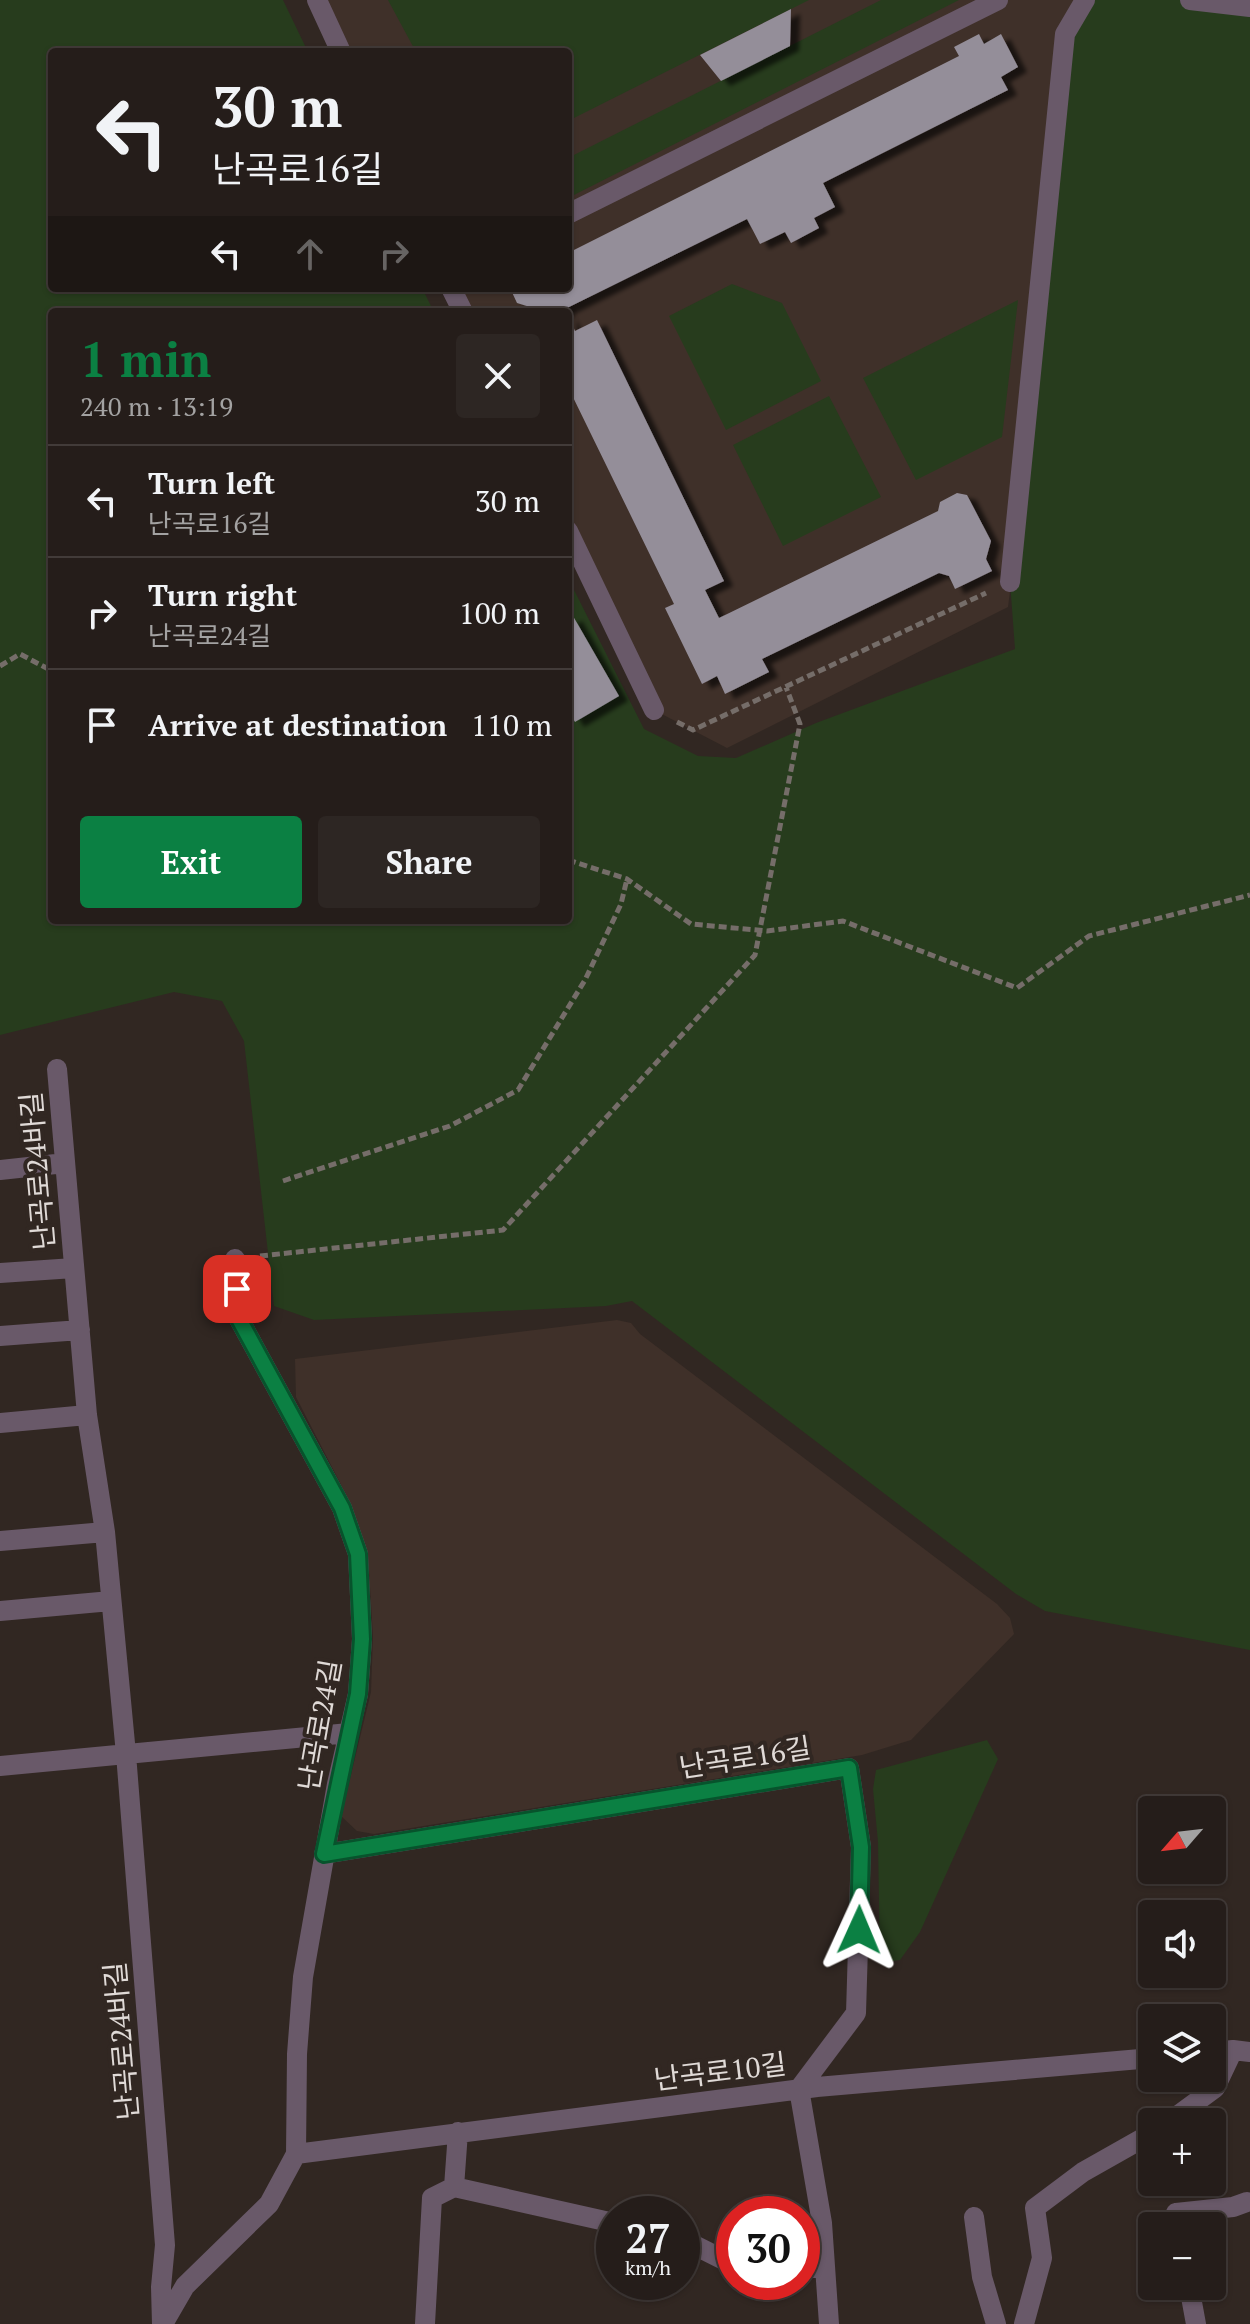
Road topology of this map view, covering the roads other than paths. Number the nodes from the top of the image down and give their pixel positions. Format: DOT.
graph roads {
  1 [pos="317,0"];
  2 [pos="998,0"];
  3 [pos="1085,0"];
  4 [pos="1190,0"];
  5 [pos="1250,7"];
  6 [pos="339,48"];
  7 [pos="572,212"];
  8 [pos="572,539"];
  9 [pos="1010,582"];
  10 [pos="654,710"];
  11 [pos="57,1069"];
  12 [pos="65,1163"];
  13 [pos="0,1170"];
  14 [pos="235,1259"];
  15 [pos="74,1268"];
  16 [pos="0,1273"];
  17 [pos="80,1330"];
  18 [pos="0,1336"];
  19 [pos="87,1415"];
  20 [pos="0,1423"];
  21 [pos="105,1532"];
  22 [pos="0,1541"];
  23 [pos="111,1601"];
  24 [pos="0,1611"];
  25 [pos="349,1733"];
  26 [pos="126,1754"];
  27 [pos="0,1766"];
  28 [pos="324,1854"];
  29 [pos="1232,2051"];
  30 [pos="1138,2059"];
  31 [pos="799,2089"];
  32 [pos="1188,2108"];
  33 [pos="458,2132"];
  34 [pos="1138,2141"];
  35 [pos="296,2154"];
  36 [pos="454,2187"];
  37 [pos="1247,2202"];
  38 [pos="1186,2212"];
  39 [pos="974,2217"];
  40 [pos="596,2219"];
  41 [pos="820,2268"];
  42 [pos="825,2268"];
  43 [pos="1192,2300"];
  44 [pos="162,2324"];
  45 [pos="425,2324"];
  46 [pos="829,2324"];
  47 [pos="996,2324"];
  48 [pos="1024,2324"];
  49 [pos="1196,2324"];
  1 -- 6 [label="street"];
  2 -- 7 [label="street"];
  3 -- 9 [label="street"];
  4 -- 5 [label="street"];
  8 -- 10 [label="street"];
  11 -- 12 [label="street, 난곡로24바길"];
  12 -- 13 [label="street"];
  12 -- 15 [label="street, 난곡로24바길"];
  14 -- 25 [label="street, 난곡로24길"];
  15 -- 16 [label="street, 난곡로24바길"];
  15 -- 17 [label="street, 난곡로24바길"];
  17 -- 18 [label="street"];
  17 -- 19 [label="street, 난곡로24바길"];
  19 -- 20 [label="street"];
  19 -- 21 [label="street, 난곡로24바길"];
  21 -- 22 [label="street"];
  21 -- 23 [label="street, 난곡로24바길"];
  23 -- 24 [label="street"];
  23 -- 26 [label="street, 난곡로24바길"];
  25 -- 26 [label="street"];
  25 -- 28 [label="street, 난곡로24길"];
  26 -- 27 [label="street"];
  26 -- 44 [label="street, 난곡로24바길"];
  28 -- 31 [label="street, 난곡로16길"];
  28 -- 35 [label="street, 난곡로24길"];
  29 -- 32 [label="street"];
  30 -- 31 [label="street, 난곡로10길"];
  31 -- 33 [label="street, 난곡로10길"];
  31 -- 42 [label="street"];
  33 -- 35 [label="street, 난곡로10길"];
  33 -- 36 [label="street"];
  34 -- 48 [label="street"];
  35 -- 44 [label="street, 난곡로24길"];
  36 -- 40 [label="street"];
  36 -- 45 [label="street"];
  37 -- 38 [label="street"];
  39 -- 47 [label="street"];
  41 -- 42 [label="street"];
  42 -- 46 [label="street"];
  43 -- 49 [label="street"];
}
